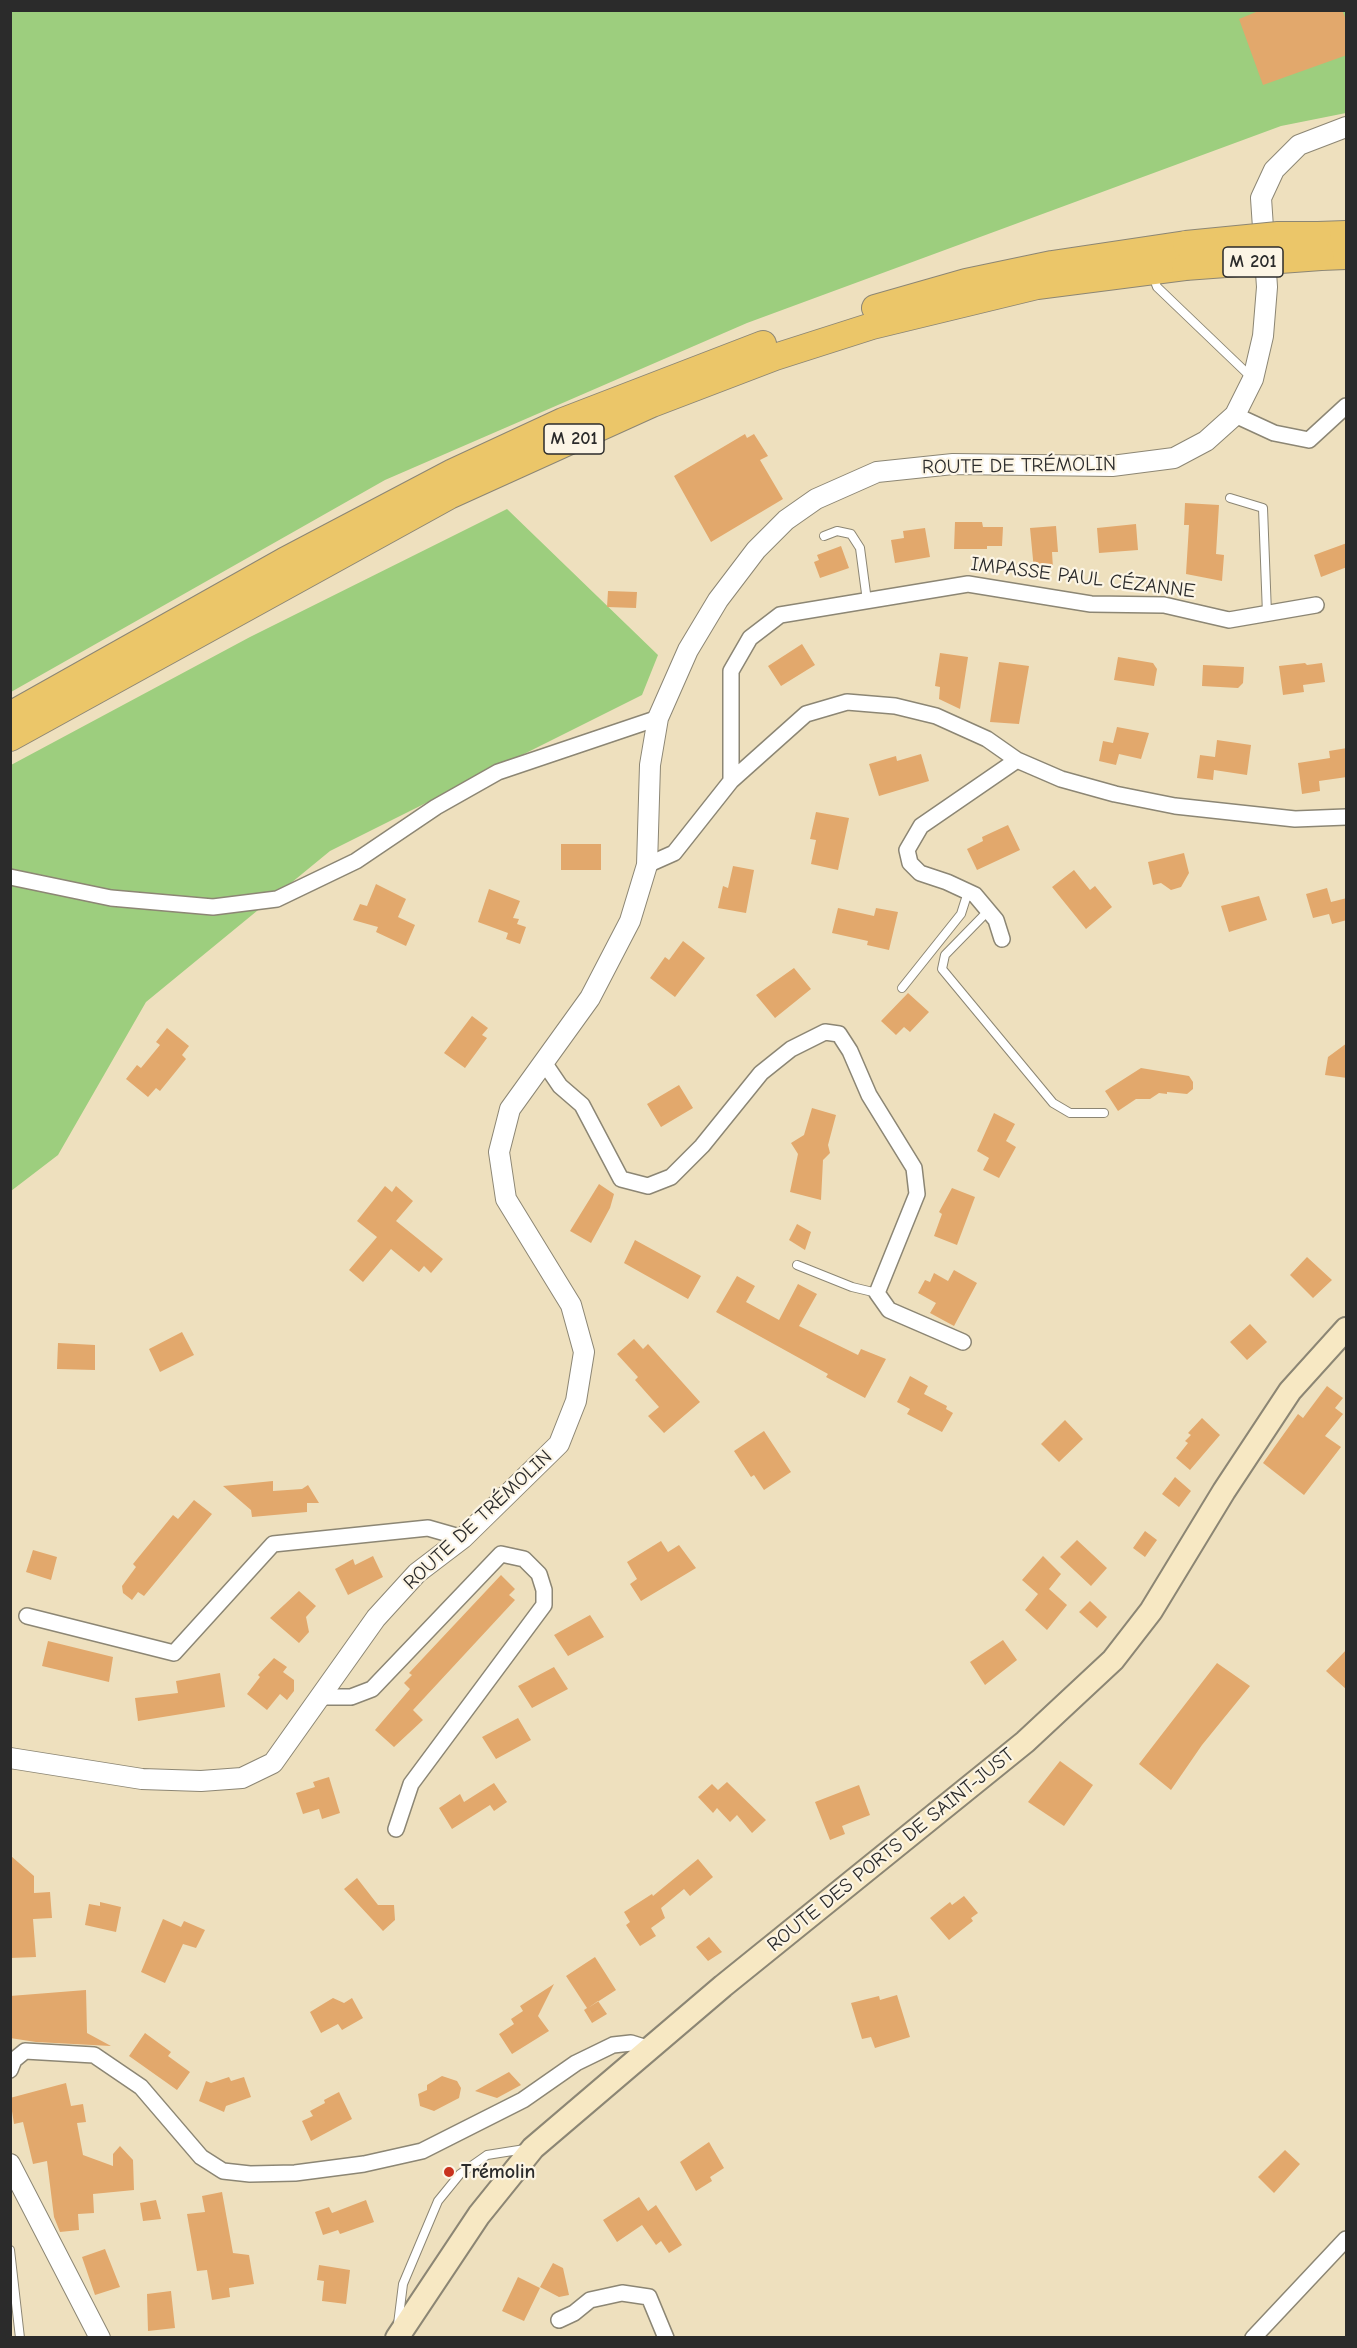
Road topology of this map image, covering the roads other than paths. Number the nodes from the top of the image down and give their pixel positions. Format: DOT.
graph roads {
  1 [pos="1347,128"];
  2 [pos="1347,234"];
  3 [pos="1320,246"];
  4 [pos="1186,255"];
  5 [pos="1347,256"];
  6 [pos="1151,272"];
  7 [pos="1253,380"];
  8 [pos="1347,406"];
  9 [pos="1235,415"];
  10 [pos="1230,498"];
  11 [pos="824,536"];
  12 [pos="867,601"];
  13 [pos="1316,605"];
  14 [pos="1267,614"];
  15 [pos="10,715"];
  16 [pos="658,718"];
  17 [pos="10,738"];
  18 [pos="1017,760"];
  19 [pos="731,782"];
  20 [pos="1347,817"];
  21 [pos="647,865"];
  22 [pos="10,877"];
  23 [pos="968,892"];
  24 [pos="988,911"];
  25 [pos="1002,939"];
  26 [pos="902,988"];
  27 [pos="543,1061"];
  28 [pos="1104,1113"];
  29 [pos="797,1265"];
  30 [pos="877,1293"];
  31 [pos="1347,1329"];
  32 [pos="963,1342"];
  33 [pos="464,1538"];
  34 [pos="27,1616"];
  35 [pos="322,1697"];
  36 [pos="10,1758"];
  37 [pos="396,1829"];
  38 [pos="650,2049"];
  39 [pos="10,2070"];
  40 [pos="533,2148"];
  41 [pos="10,2164"];
  42 [pos="1347,2239"];
  43 [pos="10,2250"];
  44 [pos="559,2320"];
  45 [pos="20,2337"];
  46 [pos="100,2337"];
  47 [pos="397,2337"];
  48 [pos="666,2337"];
  49 [pos="1253,2337"];
  1 -- 7 [label="street, ROUTE DE TRÉMOLIN"];
  2 -- 3 [label="highway, M 201"];
  3 -- 4 [label="highway, M 201, bridge"];
  3 -- 5 [label="highway, M 201"];
  4 -- 6 [label="highway, M 201"];
  4 -- 15 [label="highway, M 201"];
  6 -- 7 [label="lane"];
  6 -- 17 [label="highway, M 201"];
  7 -- 9 [label="street, ROUTE DE TRÉMOLIN"];
  8 -- 9 [label="street"];
  9 -- 16 [label="street, ROUTE DE TRÉMOLIN"];
  10 -- 14 [label="lane"];
  11 -- 12 [label="lane"];
  12 -- 14 [label="street, IMPASSE PAUL CÉZANNE"];
  12 -- 19 [label="street, IMPASSE PAUL CÉZANNE"];
  13 -- 14 [label="street, IMPASSE PAUL CÉZANNE"];
  16 -- 21 [label="street, ROUTE DE TRÉMOLIN"];
  16 -- 22 [label="street"];
  18 -- 19 [label="street"];
  18 -- 20 [label="street"];
  18 -- 23 [label="street"];
  19 -- 21 [label="street"];
  21 -- 27 [label="street, ROUTE DE TRÉMOLIN"];
  23 -- 24 [label="street"];
  23 -- 26 [label="lane"];
  24 -- 25 [label="street"];
  24 -- 28 [label="lane"];
  27 -- 30 [label="street"];
  27 -- 33 [label="street, ROUTE DE TRÉMOLIN"];
  29 -- 30 [label="lane"];
  30 -- 32 [label="street"];
  31 -- 38 [label="main road, ROUTE DES PORTS DE SAINT-JUST"];
  33 -- 34 [label="street"];
  33 -- 35 [label="street, ROUTE DE TRÉMOLIN"];
  35 -- 36 [label="street, ROUTE DE TRÉMOLIN"];
  35 -- 37 [label="street"];
  38 -- 39 [label="street"];
  38 -- 40 [label="main road, ROUTE DES PORTS DE SAINT-JUST"];
  40 -- 47 [label="main road, ROUTE DES PORTS DE SAINT-JUST"];
  40 -- 47 [label="lane"];
  41 -- 46 [label="street"];
  42 -- 49 [label="street"];
  43 -- 45 [label="lane"];
  44 -- 48 [label="street"];
}
